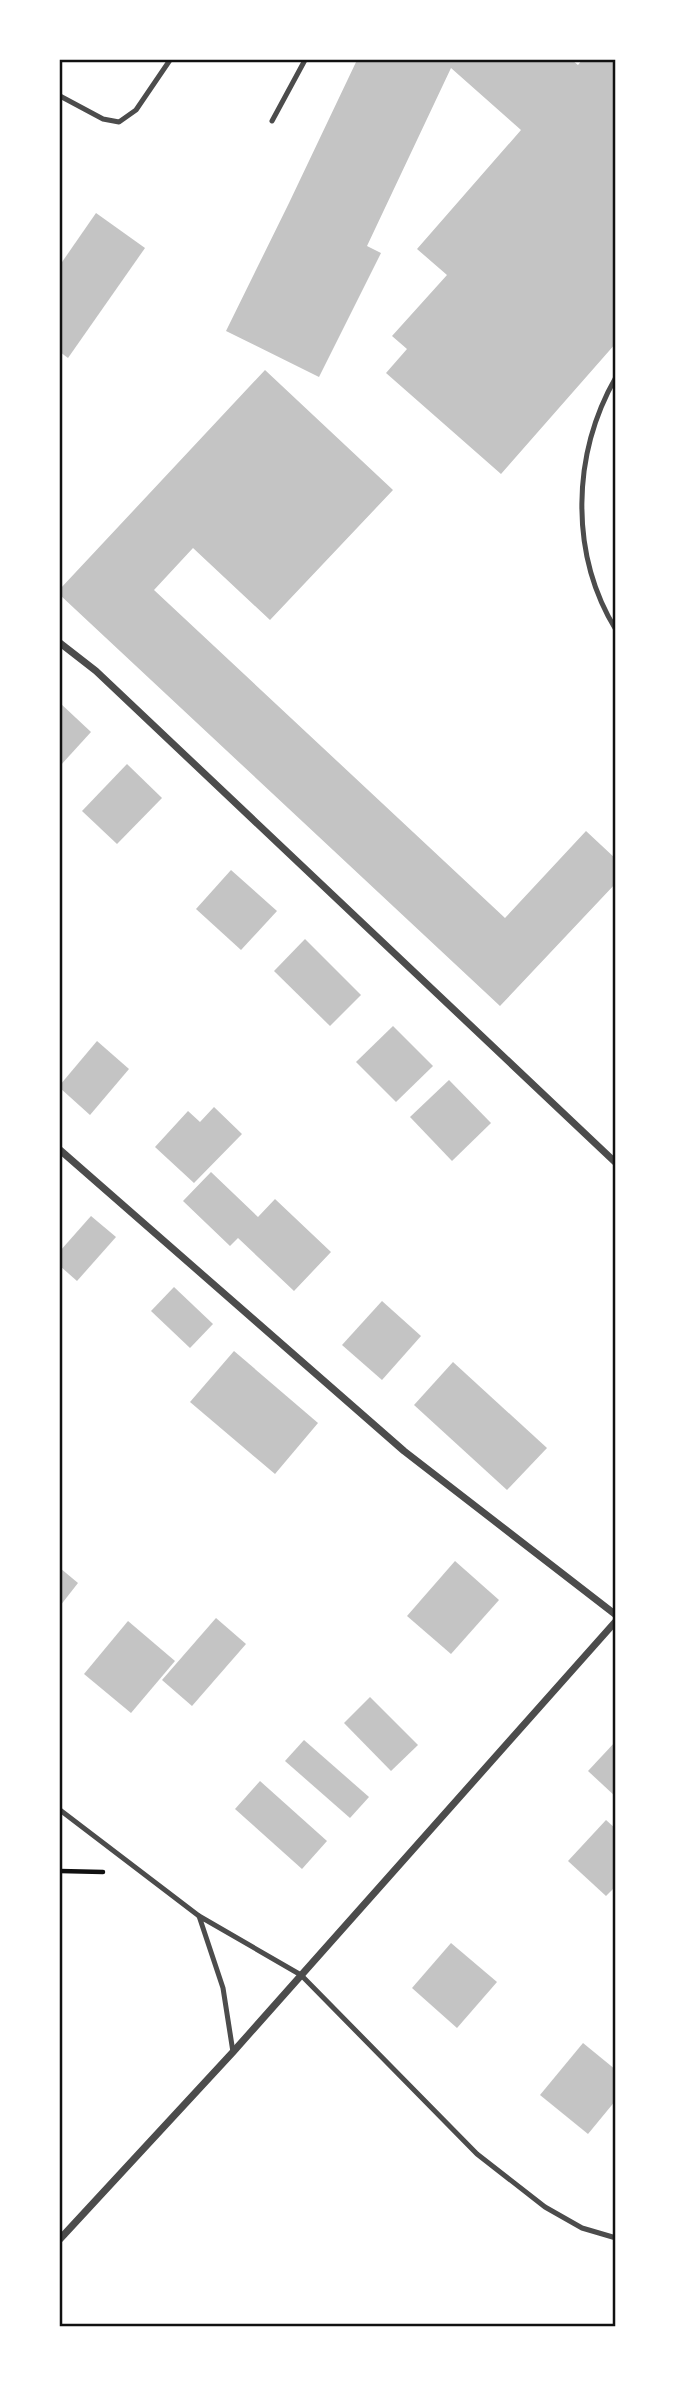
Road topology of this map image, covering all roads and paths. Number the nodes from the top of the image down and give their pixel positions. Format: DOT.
graph roads {
  1 [pos="170,60"];
  2 [pos="305,60"];
  3 [pos="60,96"];
  4 [pos="272,121"];
  5 [pos="615,377"];
  6 [pos="615,630"];
  7 [pos="60,643"];
  8 [pos="60,1150"];
  9 [pos="615,1163"];
  10 [pos="615,1615"];
  11 [pos="615,1622"];
  12 [pos="60,1810"];
  13 [pos="199,1916"];
  14 [pos="301,1975"];
  15 [pos="233,2052"];
  16 [pos="615,2238"];
  17 [pos="60,2239"];
  1 -- 3 [label="lane"];
  2 -- 4 [label="lane"];
  5 -- 6 [label="lane"];
  7 -- 9 [label="street"];
  8 -- 10 [label="street"];
  11 -- 14 [label="street"];
  12 -- 13 [label="lane"];
  13 -- 14 [label="lane"];
  13 -- 15 [label="lane"];
  14 -- 15 [label="street"];
  14 -- 16 [label="lane"];
  15 -- 17 [label="street"];
}
